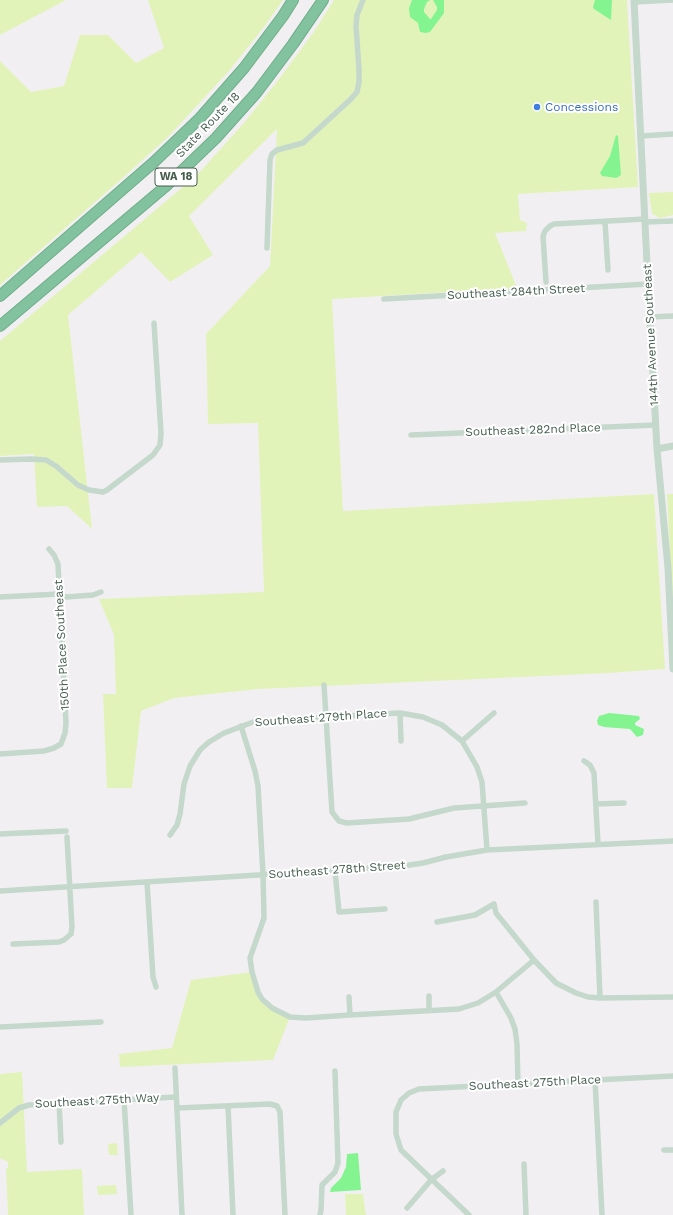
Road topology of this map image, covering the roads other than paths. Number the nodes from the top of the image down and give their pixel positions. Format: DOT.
graph roads {
  1 [pos="293,0"];
  2 [pos="323,0"];
  3 [pos="363,0"];
  4 [pos="673,0"];
  5 [pos="634,1"];
  6 [pos="673,134"];
  7 [pos="641,136"];
  8 [pos="645,221"];
  9 [pos="673,221"];
  10 [pos="605,222"];
  11 [pos="267,248"];
  12 [pos="608,270"];
  13 [pos="546,282"];
  14 [pos="648,284"];
  15 [pos="0,296"];
  16 [pos="384,299"];
  17 [pos="673,316"];
  18 [pos="650,317"];
  19 [pos="154,323"];
  20 [pos="0,326"];
  21 [pos="656,425"];
  22 [pos="411,435"];
  23 [pos="673,446"];
  24 [pos="657,449"];
  25 [pos="0,460"];
  26 [pos="49,549"];
  27 [pos="101,592"];
  28 [pos="59,594"];
  29 [pos="0,597"];
  30 [pos="673,669"];
  31 [pos="324,685"];
  32 [pos="400,713"];
  33 [pos="494,713"];
  34 [pos="326,716"];
  35 [pos="241,726"];
  36 [pos="400,741"];
  37 [pos="462,741"];
  38 [pos="0,754"];
  39 [pos="584,761"];
  40 [pos="624,802"];
  41 [pos="525,803"];
  42 [pos="596,804"];
  43 [pos="484,806"];
  44 [pos="0,834"];
  45 [pos="170,835"];
  46 [pos="673,841"];
  47 [pos="598,844"];
  48 [pos="487,850"];
  49 [pos="335,871"];
  50 [pos="263,874"];
  51 [pos="147,882"];
  52 [pos="70,886"];
  53 [pos="0,891"];
  54 [pos="596,902"];
  55 [pos="385,909"];
  56 [pos="437,922"];
  57 [pos="13,944"];
  58 [pos="534,960"];
  59 [pos="156,987"];
  60 [pos="496,992"];
  61 [pos="429,996"];
  62 [pos="349,997"];
  63 [pos="673,997"];
  64 [pos="600,998"];
  65 [pos="429,1010"];
  66 [pos="350,1014"];
  67 [pos="101,1022"];
  68 [pos="0,1027"];
  69 [pos="175,1068"];
  70 [pos="334,1071"];
  71 [pos="673,1076"];
  72 [pos="595,1080"];
  73 [pos="518,1084"];
  74 [pos="176,1097"];
  75 [pos="124,1099"];
  76 [pos="59,1102"];
  77 [pos="228,1106"];
  78 [pos="177,1108"];
  79 [pos="0,1123"];
  80 [pos="62,1142"];
  81 [pos="664,1150"];
  82 [pos="673,1150"];
  83 [pos="524,1164"];
  84 [pos="443,1171"];
  85 [pos="432,1180"];
  86 [pos="407,1208"];
  87 [pos="131,1215"];
  88 [pos="182,1215"];
  89 [pos="233,1215"];
  90 [pos="285,1215"];
  91 [pos="320,1215"];
  92 [pos="469,1215"];
  93 [pos="526,1215"];
  94 [pos="602,1215"];
  1 -- 15 [label="highway, State Route 18 / WA 18"];
  2 -- 20 [label="highway, State Route 18 / WA 18"];
  3 -- 11 [label="street"];
  4 -- 5 [label="street"];
  5 -- 7 [label="street, 144th Avenue Southeast"];
  6 -- 7 [label="street"];
  7 -- 8 [label="street, 144th Avenue Southeast"];
  8 -- 9 [label="street"];
  8 -- 10 [label="street"];
  8 -- 14 [label="street, 144th Avenue Southeast"];
  10 -- 12 [label="street"];
  10 -- 13 [label="street"];
  14 -- 16 [label="street, Southeast 284th Street"];
  14 -- 18 [label="street, 144th Avenue Southeast"];
  17 -- 18 [label="street"];
  18 -- 21 [label="street, 144th Avenue Southeast"];
  19 -- 25 [label="street"];
  21 -- 22 [label="street, Southeast 282nd Place"];
  21 -- 24 [label="street, 144th Avenue Southeast"];
  23 -- 24 [label="street"];
  24 -- 30 [label="street, 144th Avenue Southeast"];
  26 -- 28 [label="street, 150th Place Southeast"];
  27 -- 28 [label="street"];
  28 -- 29 [label="street"];
  28 -- 38 [label="street, 150th Place Southeast"];
  31 -- 34 [label="street"];
  32 -- 34 [label="street, Southeast 279th Place"];
  32 -- 36 [label="street"];
  32 -- 37 [label="street, Southeast 279th Place"];
  33 -- 37 [label="street"];
  34 -- 35 [label="street, Southeast 279th Place"];
  34 -- 43 [label="street"];
  35 -- 45 [label="street, Southeast 279th Place"];
  35 -- 50 [label="street"];
  37 -- 43 [label="street"];
  39 -- 42 [label="street"];
  40 -- 42 [label="street"];
  41 -- 43 [label="street"];
  42 -- 47 [label="street"];
  43 -- 48 [label="street"];
  44 -- 52 [label="street"];
  46 -- 47 [label="street, Southeast 278th Street"];
  47 -- 48 [label="street, Southeast 278th Street"];
  48 -- 49 [label="street, Southeast 278th Street"];
  49 -- 50 [label="street, Southeast 278th Street"];
  49 -- 55 [label="street"];
  50 -- 51 [label="street, Southeast 278th Street"];
  50 -- 66 [label="street"];
  51 -- 52 [label="street, Southeast 278th Street"];
  51 -- 59 [label="street"];
  52 -- 53 [label="street, Southeast 278th Street"];
  52 -- 57 [label="street"];
  54 -- 64 [label="street"];
  56 -- 58 [label="street"];
  58 -- 60 [label="street"];
  58 -- 64 [label="street"];
  60 -- 65 [label="street"];
  60 -- 73 [label="street"];
  61 -- 65 [label="street"];
  62 -- 66 [label="street"];
  63 -- 64 [label="street"];
  65 -- 66 [label="street"];
  67 -- 68 [label="street"];
  69 -- 74 [label="street"];
  70 -- 91 [label="street"];
  71 -- 72 [label="street, Southeast 275th Place"];
  72 -- 73 [label="street, Southeast 275th Place"];
  72 -- 94 [label="street"];
  73 -- 85 [label="street, Southeast 275th Place"];
  74 -- 75 [label="street, Southeast 275th Way"];
  74 -- 78 [label="street"];
  75 -- 76 [label="street, Southeast 275th Way"];
  75 -- 87 [label="street"];
  76 -- 79 [label="street, Southeast 275th Way"];
  76 -- 80 [label="street"];
  77 -- 78 [label="street"];
  77 -- 89 [label="street"];
  77 -- 90 [label="street"];
  78 -- 88 [label="street"];
  81 -- 82 [label="street"];
  83 -- 93 [label="street"];
  84 -- 85 [label="street"];
  85 -- 86 [label="street"];
  85 -- 92 [label="street"];
}
